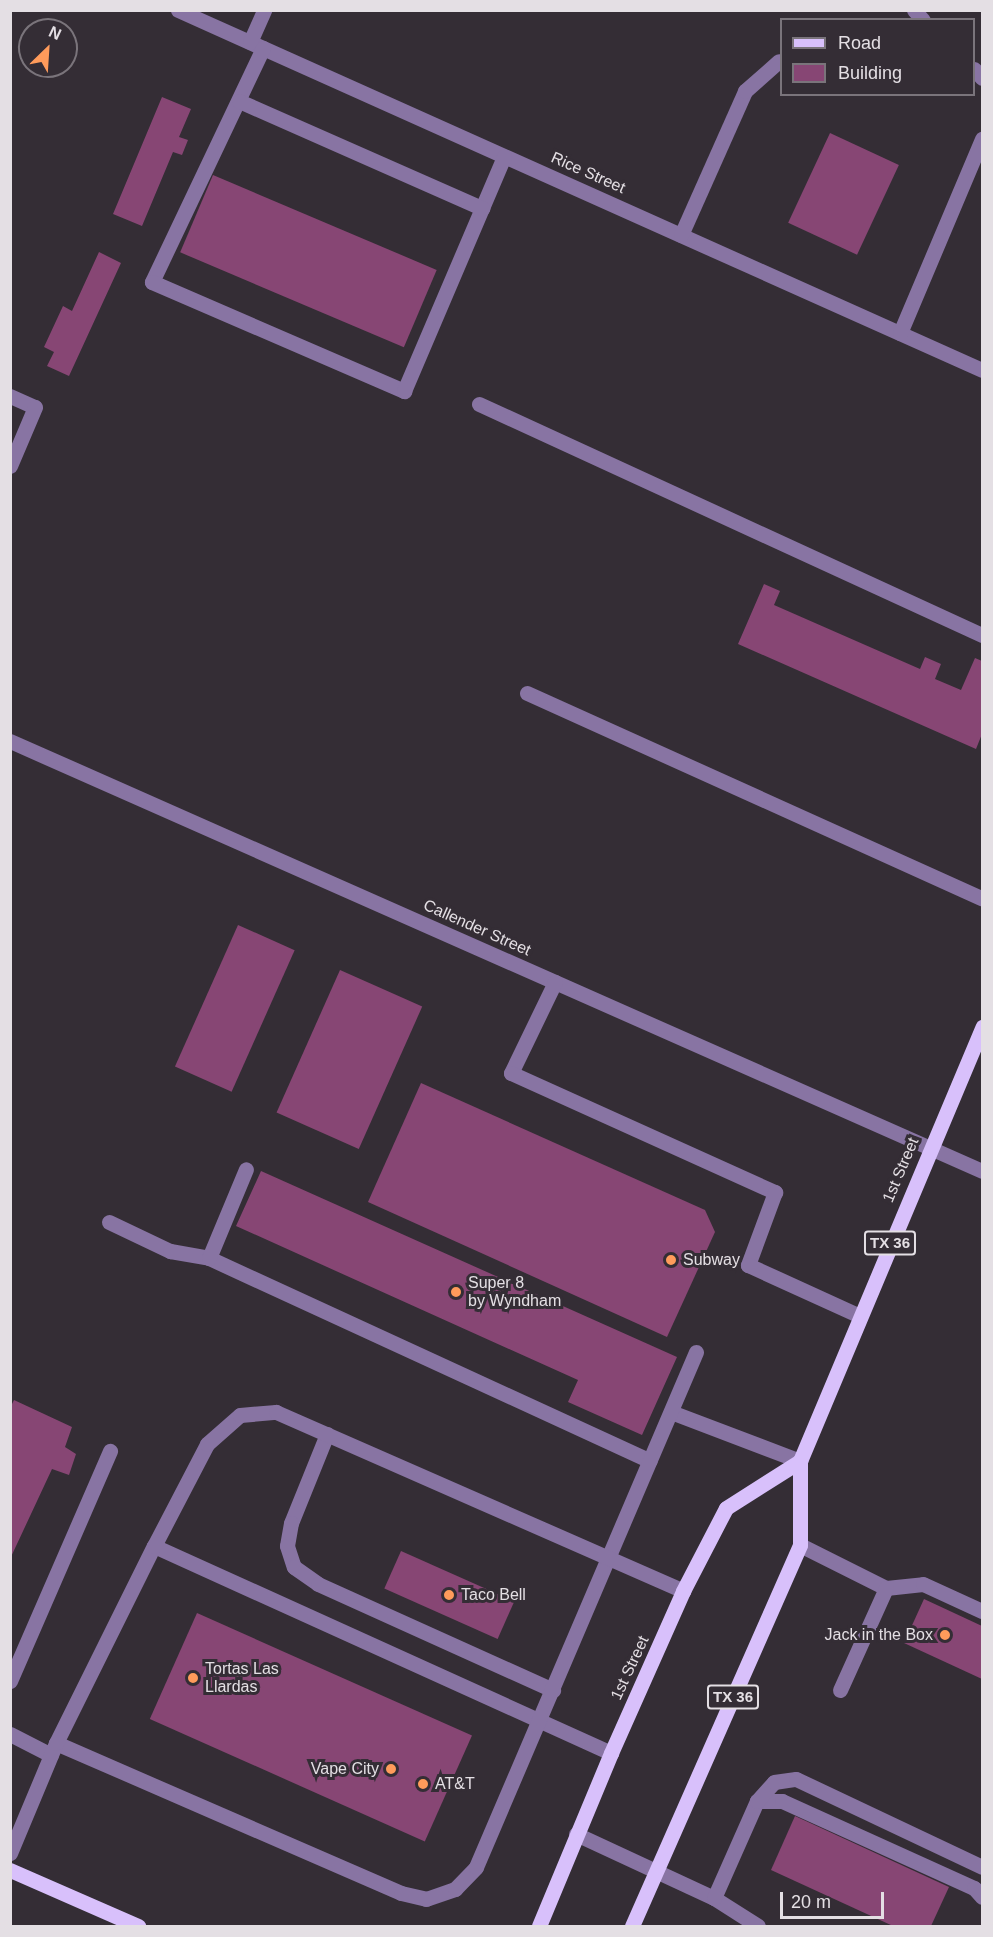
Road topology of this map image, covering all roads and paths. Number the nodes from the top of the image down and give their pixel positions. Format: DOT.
graph roads {
  1 [pos="178,10"];
  2 [pos="264,10"];
  3 [pos="257,45"];
  4 [pos="779,61"];
  5 [pos="238,101"];
  6 [pos="982,139"];
  7 [pos="504,156"];
  8 [pos="482,208"];
  9 [pos="681,235"];
  10 [pos="900,333"];
  11 [pos="982,370"];
  12 [pos="10,396"];
  13 [pos="479,404"];
  14 [pos="10,466"];
  15 [pos="982,635"];
  16 [pos="527,693"];
  17 [pos="10,741"];
  18 [pos="982,898"];
  19 [pos="555,981"];
  20 [pos="982,1027"];
  21 [pos="930,1148"];
  22 [pos="246,1169"];
  23 [pos="982,1171"];
  24 [pos="109,1222"];
  25 [pos="208,1258"];
  26 [pos="860,1316"];
  27 [pos="696,1352"];
  28 [pos="671,1412"];
  29 [pos="327,1434"];
  30 [pos="110,1450"];
  31 [pos="650,1461"];
  32 [pos="800,1461"];
  33 [pos="800,1545"];
  34 [pos="154,1546"];
  35 [pos="611,1559"];
  36 [pos="886,1588"];
  37 [pos="683,1591"];
  38 [pos="982,1611"];
  39 [pos="10,1682"];
  40 [pos="553,1690"];
  41 [pos="840,1690"];
  42 [pos="541,1718"];
  43 [pos="10,1734"];
  44 [pos="54,1749"];
  45 [pos="611,1753"];
  46 [pos="758,1801"];
  47 [pos="576,1834"];
  48 [pos="10,1853"];
  49 [pos="982,1867"];
  50 [pos="10,1870"];
  51 [pos="658,1872"];
  52 [pos="982,1897"];
  53 [pos="714,1898"];
  54 [pos="138,1926"];
  55 [pos="539,1926"];
  56 [pos="632,1926"];
  57 [pos="758,1926"];
  1 -- 3 [label="street, Rice Street"];
  2 -- 3 [label="street"];
  3 -- 5 [label="street"];
  3 -- 7 [label="street, Rice Street"];
  4 -- 9 [label="street"];
  5 -- 8 [label="street"];
  5 -- 8 [label="street"];
  6 -- 10 [label="street"];
  7 -- 8 [label="street"];
  7 -- 9 [label="street, Rice Street"];
  9 -- 10 [label="street, Rice Street"];
  10 -- 11 [label="street, Rice Street"];
  12 -- 14 [label="street"];
  13 -- 15 [label="street"];
  16 -- 18 [label="street"];
  17 -- 19 [label="street, Callender Street"];
  19 -- 21 [label="street, Callender Street"];
  19 -- 26 [label="street"];
  20 -- 21 [label="main road, 1st Street / TX 36"];
  21 -- 23 [label="street, Callender Street"];
  21 -- 26 [label="main road, 1st Street / TX 36"];
  22 -- 25 [label="street"];
  24 -- 25 [label="street"];
  25 -- 31 [label="street"];
  26 -- 32 [label="main road, 1st Street / TX 36"];
  27 -- 28 [label="street"];
  28 -- 31 [label="street"];
  28 -- 32 [label="street"];
  29 -- 34 [label="street"];
  29 -- 35 [label="street"];
  29 -- 40 [label="street"];
  30 -- 39 [label="street"];
  31 -- 35 [label="street"];
  32 -- 33 [label="main road, 1st Street / TX 36"];
  32 -- 37 [label="main road, 1st Street"];
  33 -- 36 [label="street"];
  33 -- 51 [label="main road, 1st Street / TX 36"];
  34 -- 42 [label="street"];
  34 -- 44 [label="street"];
  35 -- 37 [label="street"];
  35 -- 40 [label="street"];
  36 -- 38 [label="street"];
  36 -- 41 [label="street"];
  37 -- 45 [label="main road, 1st Street"];
  40 -- 42 [label="street"];
  42 -- 44 [label="street"];
  42 -- 45 [label="street"];
  43 -- 44 [label="street"];
  44 -- 48 [label="street"];
  45 -- 47 [label="main road, 1st Street"];
  46 -- 49 [label="street"];
  46 -- 52 [label="street"];
  46 -- 53 [label="street"];
  47 -- 51 [label="street"];
  47 -- 55 [label="main road, 1st Street"];
  50 -- 54 [label="main road"];
  51 -- 53 [label="street"];
  51 -- 56 [label="main road, 1st Street / TX 36"];
  53 -- 57 [label="street"];
}
